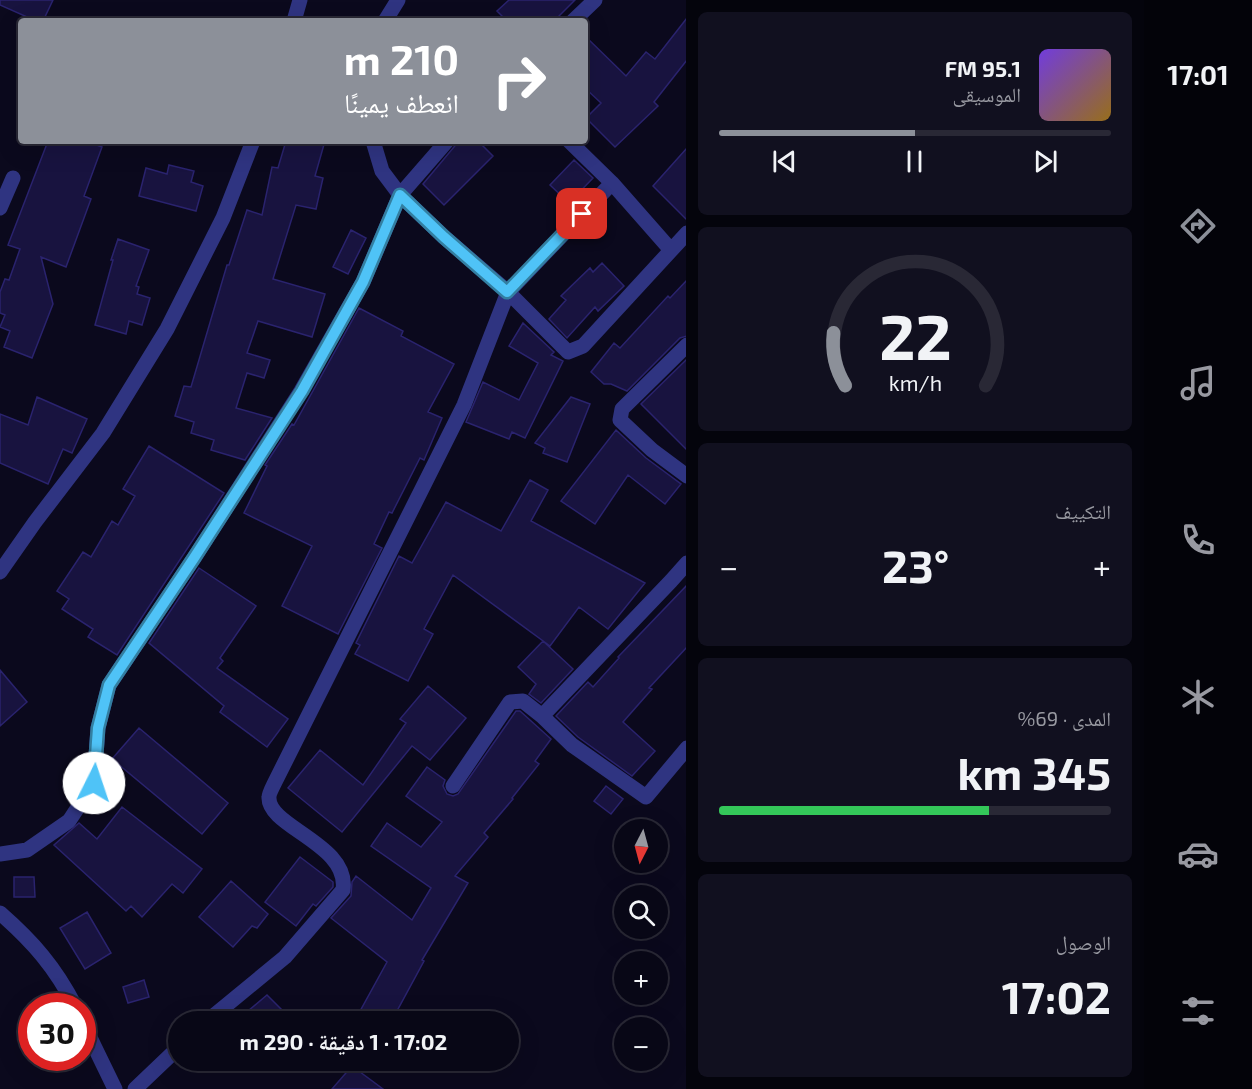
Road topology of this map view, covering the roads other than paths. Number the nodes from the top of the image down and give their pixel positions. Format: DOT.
graph roads {
  1 [pos="300,0"];
  2 [pos="398,0"];
  3 [pos="595,0"];
  4 [pos="295,18"];
  5 [pos="387,18"];
  6 [pos="576,18"];
  7 [pos="252,144"];
  8 [pos="373,144"];
  9 [pos="444,144"];
  10 [pos="573,144"];
  11 [pos="13,178"];
  12 [pos="612,183"];
  13 [pos="400,195"];
  14 [pos="0,208"];
  15 [pos="686,234"];
  16 [pos="670,249"];
  17 [pos="507,292"];
  18 [pos="686,346"];
  19 [pos="686,475"];
  20 [pos="686,564"];
  21 [pos="0,572"];
  22 [pos="542,716"];
  23 [pos="686,749"];
  24 [pos="453,786"];
  25 [pos="0,854"];
  26 [pos="0,913"];
  27 [pos="68,993"];
  28 [pos="219,1011"];
  29 [pos="96,1050"];
  30 [pos="168,1058"];
  31 [pos="115,1089"];
  32 [pos="135,1089"];
  1 -- 4 [label="street"];
  2 -- 5 [label="street"];
  3 -- 6 [label="street"];
  7 -- 21 [label="street"];
  8 -- 13 [label="street"];
  9 -- 13 [label="street"];
  10 -- 12 [label="street"];
  11 -- 14 [label="street"];
  12 -- 16 [label="street"];
  12 -- 17 [label="street"];
  13 -- 17 [label="street"];
  13 -- 25 [label="street"];
  15 -- 16 [label="street"];
  16 -- 17 [label="street"];
  17 -- 28 [label="street"];
  18 -- 19 [label="street"];
  20 -- 22 [label="street"];
  22 -- 23 [label="street"];
  22 -- 24 [label="street"];
  26 -- 27 [label="street"];
  29 -- 31 [label="street"];
  30 -- 32 [label="street"];
}
